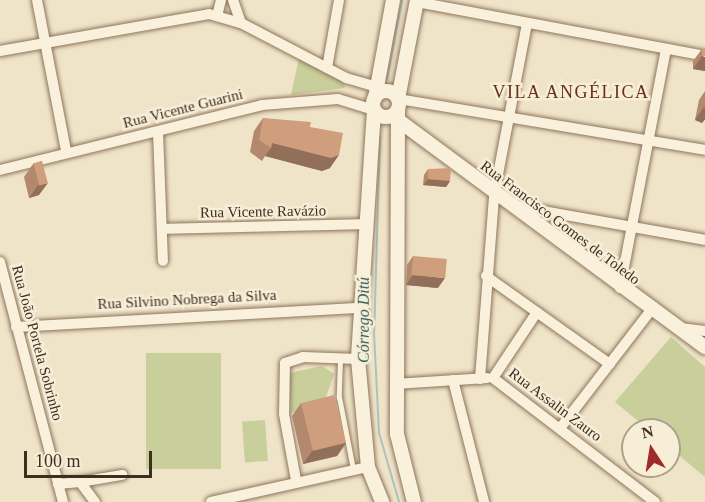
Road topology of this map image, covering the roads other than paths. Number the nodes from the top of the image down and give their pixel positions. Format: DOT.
graph roads {
  1 [pos="37,0"];
  2 [pos="221,0"];
  3 [pos="233,0"];
  4 [pos="339,0"];
  5 [pos="393,0"];
  6 [pos="417,1"];
  7 [pos="217,16"];
  8 [pos="241,23"];
  9 [pos="527,23"];
  10 [pos="46,40"];
  11 [pos="666,49"];
  12 [pos="0,51"];
  13 [pos="705,56"];
  14 [pos="327,68"];
  15 [pos="346,78"];
  16 [pos="376,98"];
  17 [pos="338,99"];
  18 [pos="398,109"];
  19 [pos="509,113"];
  20 [pos="158,132"];
  21 [pos="648,139"];
  22 [pos="705,150"];
  23 [pos="66,152"];
  24 [pos="0,170"];
  25 [pos="494,195"];
  26 [pos="512,206"];
  27 [pos="365,224"];
  28 [pos="632,226"];
  29 [pos="162,229"];
  30 [pos="705,240"];
  31 [pos="163,261"];
  32 [pos="0,262"];
  33 [pos="486,276"];
  34 [pos="620,288"];
  35 [pos="360,308"];
  36 [pos="651,310"];
  37 [pos="537,312"];
  38 [pos="16,327"];
  39 [pos="680,328"];
  40 [pos="705,332"];
  41 [pos="705,347"];
  42 [pos="340,359"];
  43 [pos="358,359"];
  44 [pos="610,364"];
  45 [pos="493,378"];
  46 [pos="480,379"];
  47 [pos="453,380"];
  48 [pos="395,384"];
  49 [pos="561,427"];
  50 [pos="368,467"];
  51 [pos="352,470"];
  52 [pos="122,475"];
  53 [pos="296,480"];
  54 [pos="80,482"];
  55 [pos="58,484"];
  56 [pos="63,502"];
  57 [pos="94,502"];
  58 [pos="211,502"];
  59 [pos="382,502"];
  60 [pos="414,502"];
  61 [pos="484,502"];
  62 [pos="655,502"];
  1 -- 10 [label="street"];
  2 -- 7 [label="street"];
  3 -- 8 [label="street"];
  4 -- 14 [label="street"];
  5 -- 16 [label="main road"];
  6 -- 9 [label="street"];
  6 -- 18 [label="main road"];
  7 -- 8 [label="street"];
  7 -- 10 [label="street"];
  8 -- 14 [label="street"];
  9 -- 11 [label="street"];
  9 -- 19 [label="street"];
  10 -- 12 [label="street"];
  10 -- 23 [label="street"];
  11 -- 13 [label="street"];
  11 -- 21 [label="street"];
  14 -- 15 [label="street"];
  15 -- 16 [label="street"];
  15 -- 17 [label="street"];
  16 -- 17 [label="street, Rua Vicente Guarini"];
  16 -- 18 [label="main road"];
  16 -- 18 [label="main road"];
  16 -- 27 [label="main road"];
  17 -- 20 [label="street, Rua Vicente Guarini"];
  18 -- 19 [label="street"];
  18 -- 25 [label="main road, Rua Francisco Gomes de Toledo"];
  18 -- 48 [label="main road"];
  19 -- 21 [label="street"];
  19 -- 25 [label="street"];
  20 -- 23 [label="street, Rua Vicente Guarini"];
  20 -- 29 [label="street"];
  21 -- 22 [label="street"];
  21 -- 28 [label="street"];
  23 -- 24 [label="street, Rua Vicente Guarini"];
  25 -- 26 [label="main road, Rua Francisco Gomes de Toledo"];
  25 -- 33 [label="street"];
  26 -- 28 [label="street"];
  26 -- 34 [label="main road, Rua Francisco Gomes de Toledo"];
  27 -- 29 [label="street, Rua Vicente Ravázio"];
  27 -- 35 [label="main road"];
  28 -- 30 [label="street"];
  28 -- 34 [label="street"];
  29 -- 31 [label="street"];
  32 -- 38 [label="street, Rua João Portela Sobrinho"];
  33 -- 37 [label="street"];
  33 -- 46 [label="street"];
  34 -- 36 [label="main road, Rua Francisco Gomes de Toledo"];
  35 -- 38 [label="street, Rua Silvino Nobrega da Silva"];
  35 -- 43 [label="main road"];
  36 -- 39 [label="main road, Rua Francisco Gomes de Toledo"];
  36 -- 44 [label="street"];
  37 -- 44 [label="street"];
  37 -- 45 [label="street"];
  38 -- 55 [label="street, Rua João Portela Sobrinho"];
  39 -- 40 [label="street"];
  39 -- 41 [label="main road, Rua Francisco Gomes de Toledo"];
  42 -- 43 [label="street"];
  42 -- 51 [label="lane"];
  42 -- 53 [label="street"];
  43 -- 50 [label="main road"];
  44 -- 49 [label="street"];
  45 -- 46 [label="street"];
  45 -- 49 [label="street, Rua Assalin Zauro"];
  46 -- 47 [label="street"];
  47 -- 48 [label="street"];
  47 -- 61 [label="street"];
  48 -- 60 [label="main road"];
  49 -- 62 [label="street, Rua Assalin Zauro"];
  50 -- 51 [label="street"];
  50 -- 59 [label="main road"];
  51 -- 53 [label="street"];
  52 -- 54 [label="street"];
  53 -- 58 [label="street"];
  54 -- 55 [label="street"];
  54 -- 57 [label="street"];
  55 -- 56 [label="street, Rua João Portela Sobrinho"];
}
